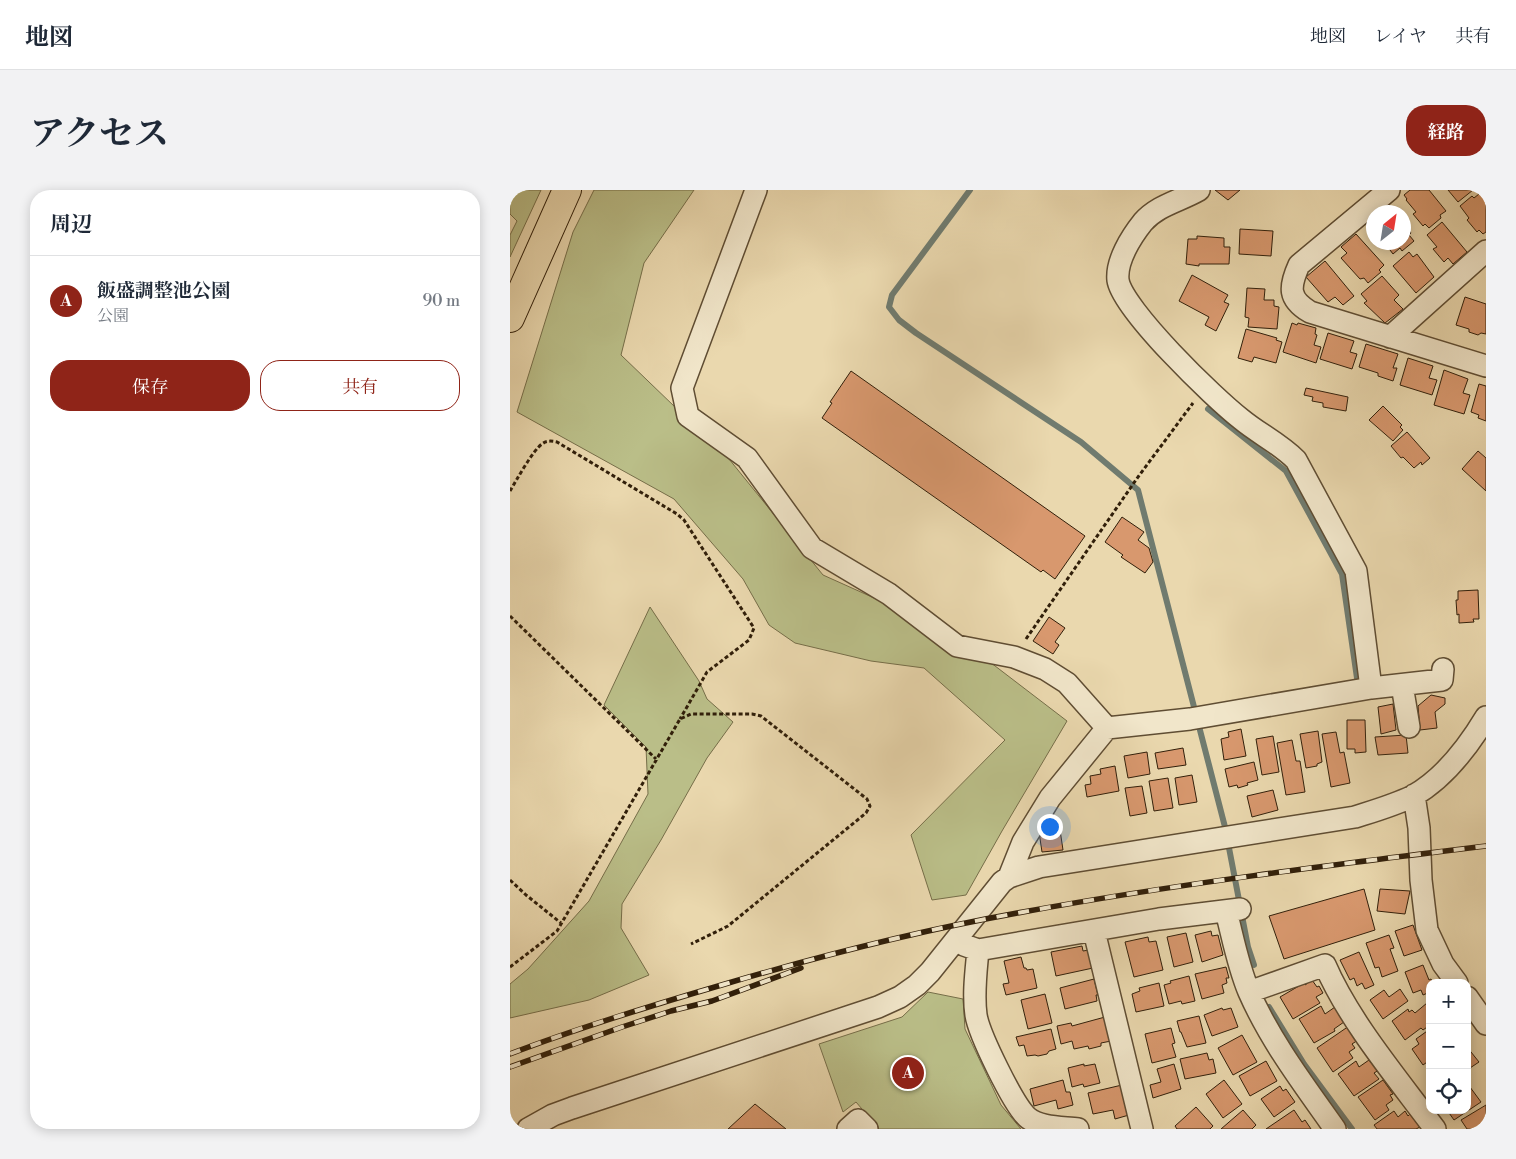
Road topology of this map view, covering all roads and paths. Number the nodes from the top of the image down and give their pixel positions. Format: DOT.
graph roads {
  1 [pos="567,190"];
  2 [pos="756,190"];
  3 [pos="1199,190"];
  4 [pos="1390,190"];
  5 [pos="1486,251"];
  6 [pos="510,318"];
  7 [pos="1390,337"];
  8 [pos="1486,366"];
  9 [pos="1204,386"];
  10 [pos="510,491"];
  11 [pos="510,616"];
  12 [pos="1014,658"];
  13 [pos="1443,669"];
  14 [pos="1402,685"];
  15 [pos="1371,688"];
  16 [pos="1486,717"];
  17 [pos="680,719"];
  18 [pos="1409,727"];
  19 [pos="1107,728"];
  20 [pos="656,759"];
  21 [pos="1414,795"];
  22 [pos="1009,877"];
  23 [pos="510,880"];
  24 [pos="561,923"];
  25 [pos="1094,931"];
  26 [pos="954,941"];
  27 [pos="691,944"];
  28 [pos="978,950"];
  29 [pos="510,967"];
  30 [pos="1454,979"];
  31 [pos="1250,992"];
  32 [pos="1471,1003"];
  33 [pos="1486,1024"];
  34 [pos="1039,1126"];
  35 [pos="528,1129"];
  36 [pos="848,1129"];
  37 [pos="867,1129"];
  38 [pos="1078,1129"];
  39 [pos="1142,1129"];
  40 [pos="1336,1129"];
  41 [pos="1435,1129"];
  1 -- 6 [label="highway"];
  2 -- 12 [label="street"];
  3 -- 9 [label="street"];
  4 -- 7 [label="street"];
  5 -- 7 [label="street"];
  7 -- 8 [label="street"];
  9 -- 12 [label="path"];
  9 -- 15 [label="street"];
  10 -- 17 [label="path"];
  11 -- 20 [label="path"];
  12 -- 19 [label="street"];
  13 -- 14 [label="street"];
  14 -- 15 [label="street"];
  14 -- 18 [label="street"];
  15 -- 19 [label="street"];
  16 -- 21 [label="street"];
  17 -- 20 [label="path"];
  17 -- 27 [label="path"];
  19 -- 22 [label="street"];
  20 -- 24 [label="path"];
  21 -- 22 [label="street"];
  21 -- 30 [label="street"];
  22 -- 26 [label="street"];
  23 -- 24 [label="path"];
  24 -- 29 [label="path"];
  25 -- 28 [label="street"];
  25 -- 31 [label="street"];
  25 -- 39 [label="street"];
  26 -- 28 [label="street"];
  26 -- 35 [label="street"];
  28 -- 34 [label="street"];
  31 -- 40 [label="street"];
  31 -- 41 [label="street"];
  32 -- 33 [label="street"];
  34 -- 38 [label="street"];
  36 -- 37 [label="street"];
}
